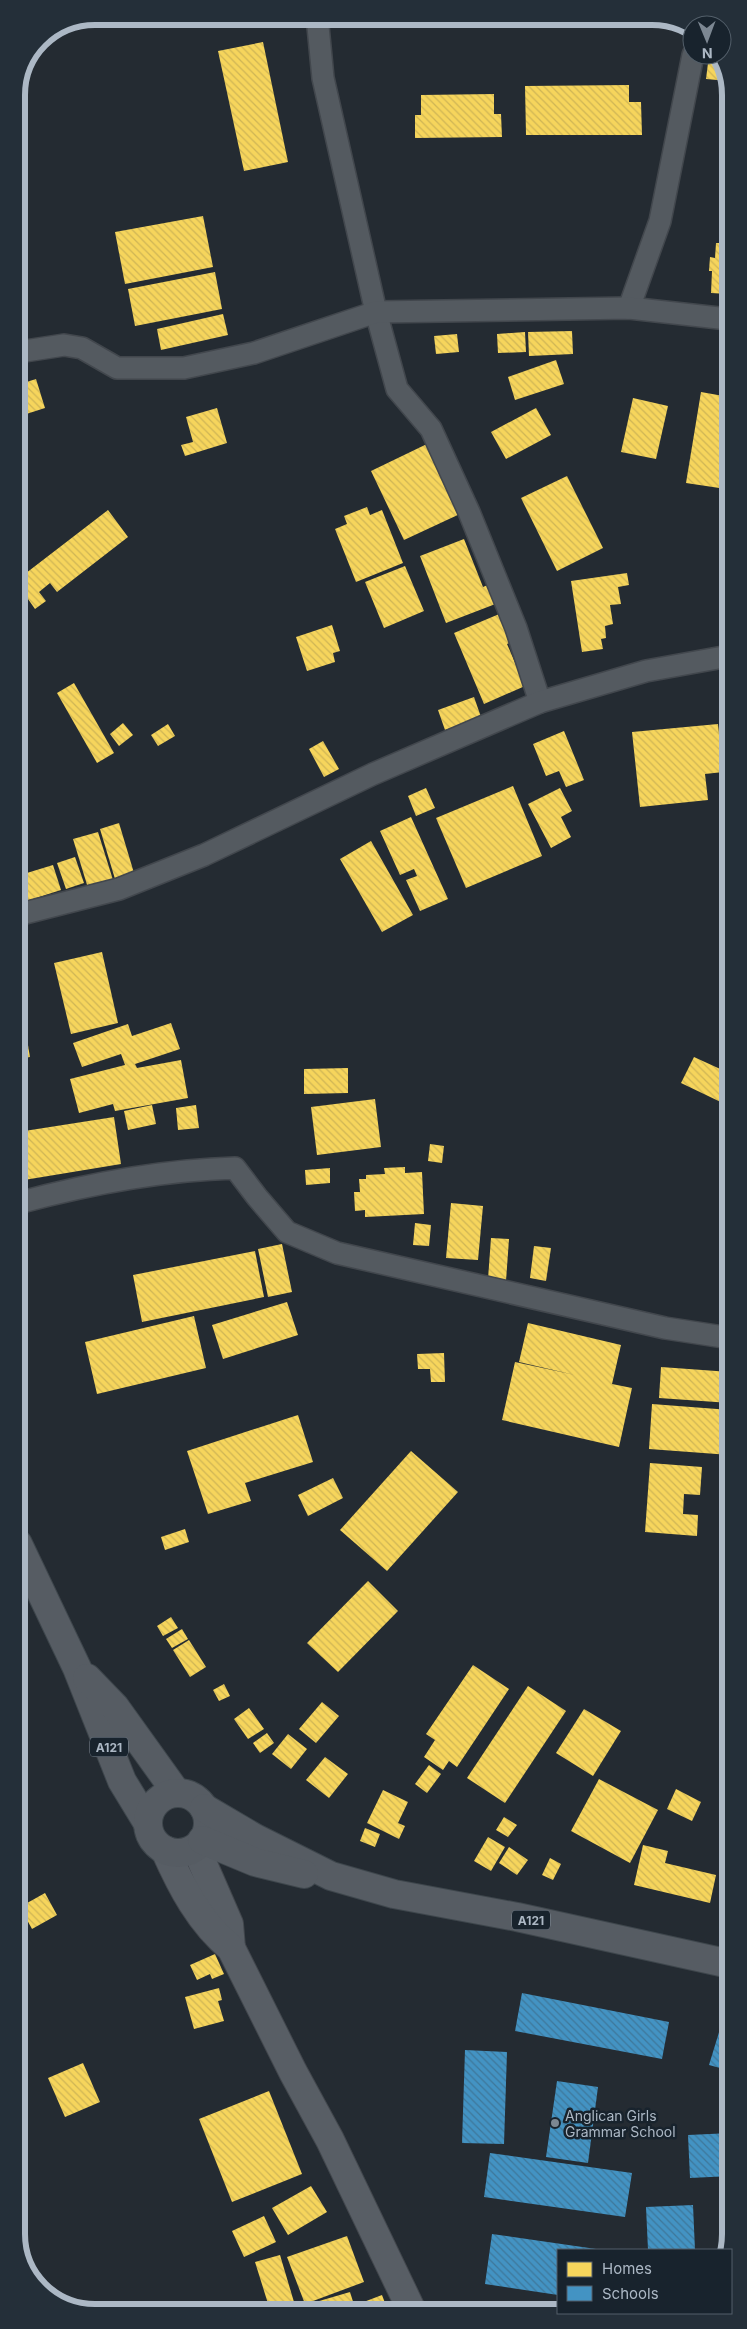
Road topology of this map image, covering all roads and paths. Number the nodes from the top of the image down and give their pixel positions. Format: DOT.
graph roads {
  1 [pos="318,25"];
  2 [pos="691,65"];
  3 [pos="629,308"];
  4 [pos="376,312"];
  5 [pos="722,318"];
  6 [pos="25,351"];
  7 [pos="722,657"];
  8 [pos="540,702"];
  9 [pos="25,913"];
  10 [pos="25,1201"];
  11 [pos="722,1337"];
  12 [pos="25,1559"];
  13 [pos="77,1668"];
  14 [pos="176,1792"];
  15 [pos="204,1808"];
  16 [pos="147,1822"];
  17 [pos="199,1844"];
  18 [pos="165,1850"];
  19 [pos="331,1876"];
  20 [pos="231,1948"];
  21 [pos="722,1962"];
  22 [pos="409,2304"];
  1 -- 4 [label="street"];
  2 -- 3 [label="street"];
  3 -- 4 [label="street"];
  3 -- 5 [label="street"];
  4 -- 6 [label="street"];
  4 -- 8 [label="street"];
  7 -- 8 [label="street"];
  8 -- 9 [label="street"];
  10 -- 11 [label="street"];
  12 -- 13 [label="main road, A121"];
  13 -- 14 [label="main road, A121"];
  13 -- 16 [label="main road, A121"];
  14 -- 15 [label="main road, A121"];
  14 -- 16 [label="main road"];
  15 -- 17 [label="main road"];
  15 -- 19 [label="main road, A121"];
  16 -- 18 [label="main road, A121"];
  17 -- 18 [label="main road"];
  17 -- 19 [label="main road, A121"];
  17 -- 20 [label="street"];
  18 -- 20 [label="street"];
  19 -- 21 [label="main road, A121"];
  20 -- 22 [label="street"];
}
